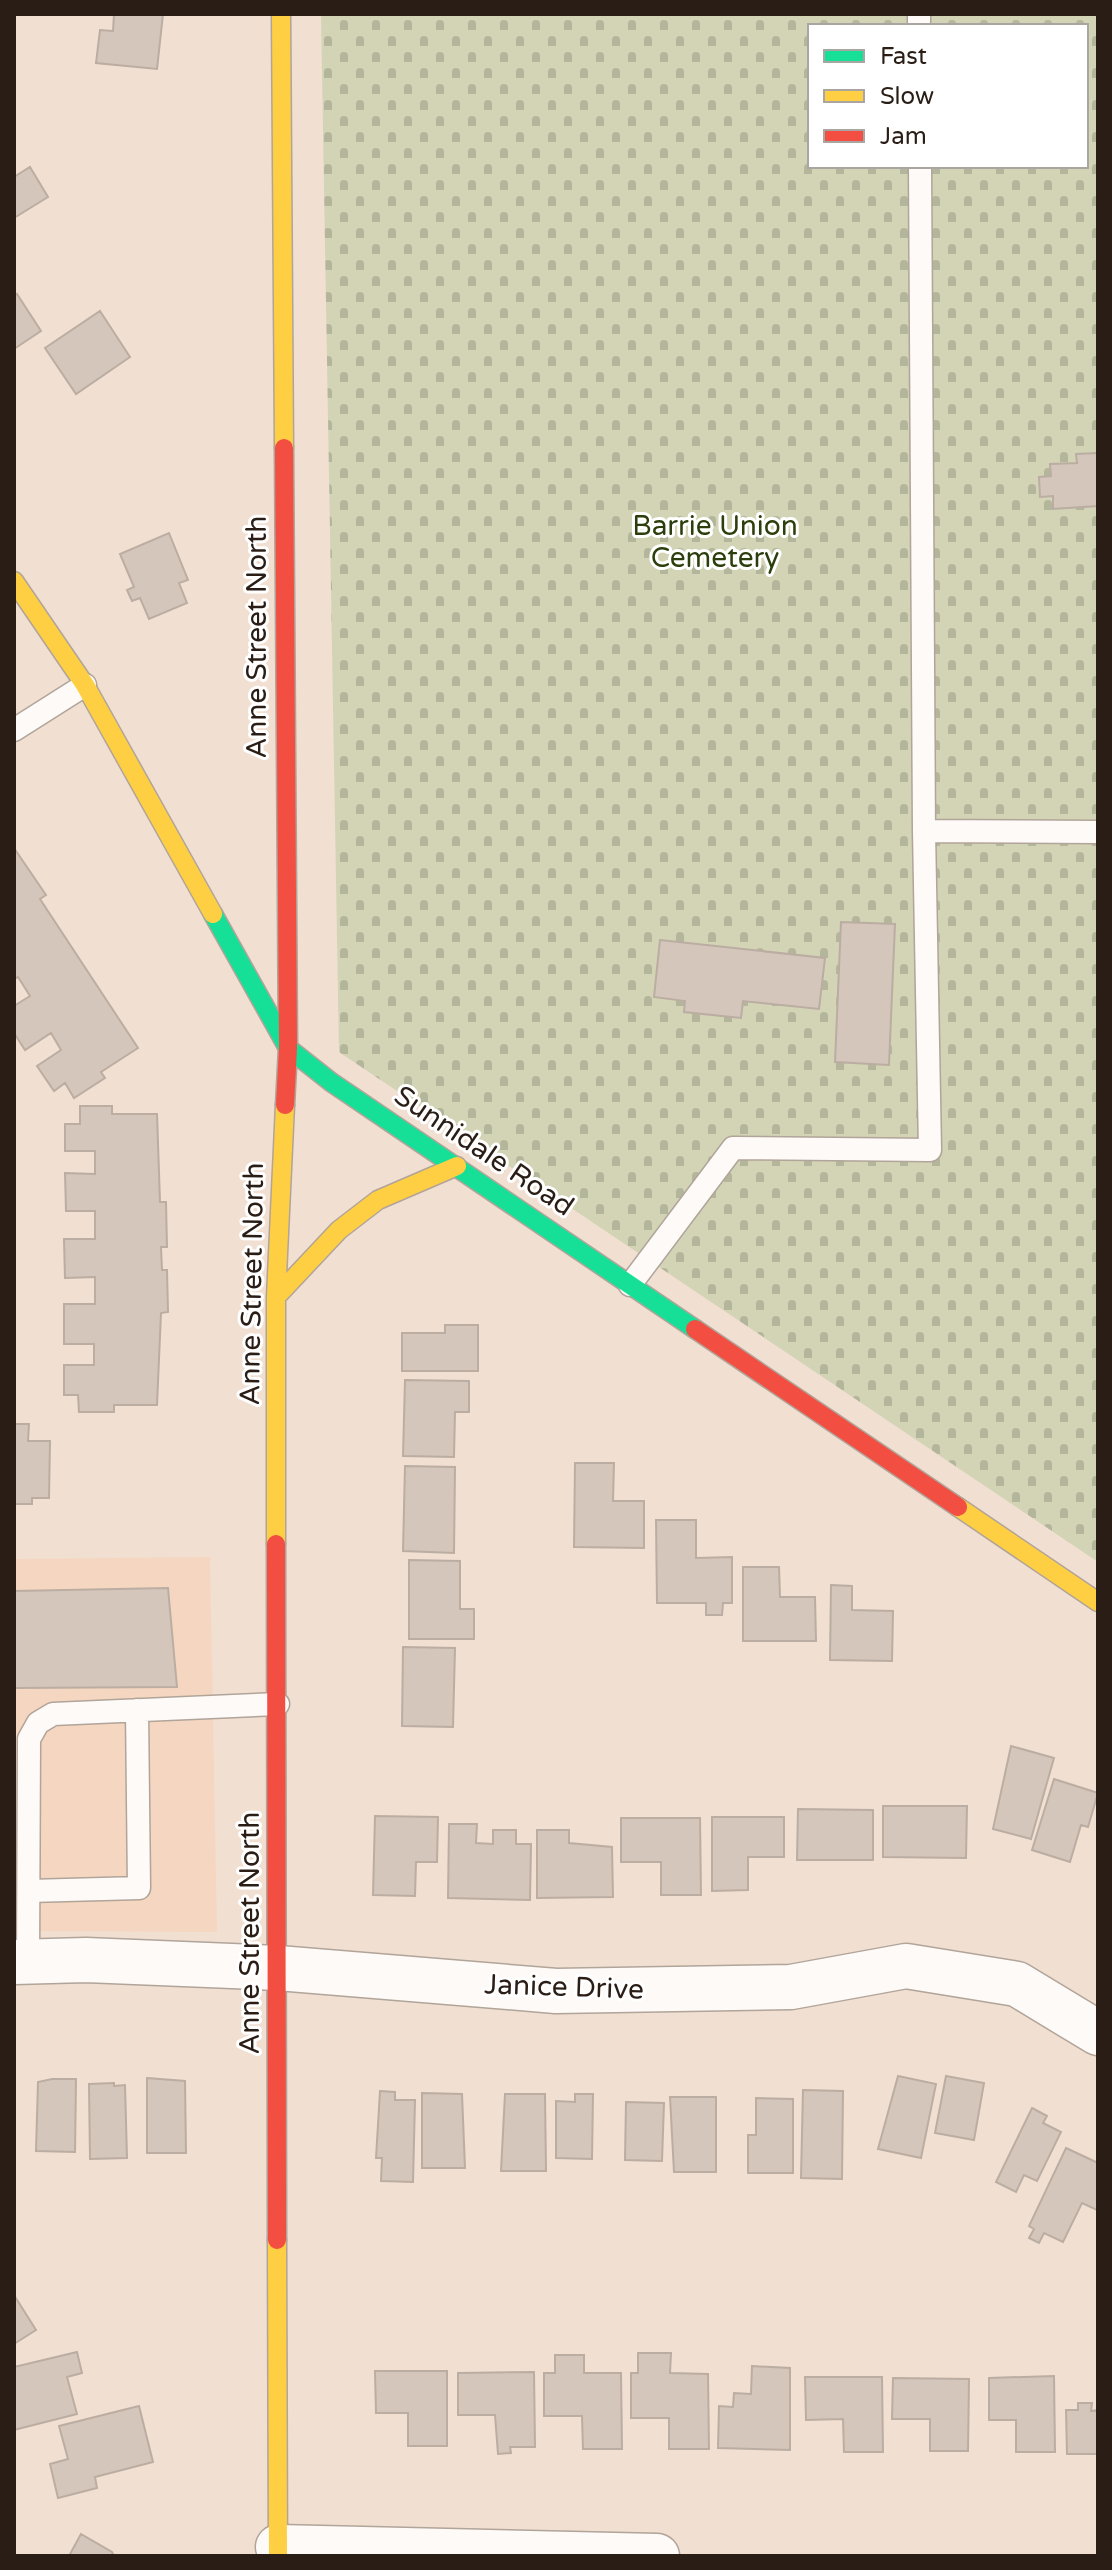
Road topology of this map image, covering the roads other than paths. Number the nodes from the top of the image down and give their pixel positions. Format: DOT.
graph roads {
  1 [pos="281,14"];
  2 [pos="920,168"];
  3 [pos="14,581"];
  4 [pos="85,685"];
  5 [pos="14,730"];
  6 [pos="924,831"];
  7 [pos="1098,832"];
  8 [pos="288,1048"];
  9 [pos="457,1166"];
  10 [pos="630,1285"];
  11 [pos="276,1297"];
  12 [pos="1098,1602"];
  13 [pos="278,1704"];
  14 [pos="137,1710"];
  15 [pos="29,1891"];
  16 [pos="21,1962"];
  17 [pos="278,1968"];
  18 [pos="1098,2033"];
  19 [pos="278,2552"];
  20 [pos="657,2556"];
  1 -- 8 [label="street, Anne Street North"];
  2 -- 6 [label="lane"];
  3 -- 4 [label="street, Sunnidale Road"];
  4 -- 5 [label="lane"];
  4 -- 8 [label="street, Sunnidale Road"];
  6 -- 7 [label="lane"];
  6 -- 10 [label="lane"];
  8 -- 9 [label="street, Sunnidale Road"];
  8 -- 11 [label="street, Anne Street North"];
  9 -- 10 [label="street, Sunnidale Road"];
  9 -- 11 [label="street"];
  10 -- 12 [label="street, Sunnidale Road"];
  11 -- 13 [label="street, Anne Street North"];
  13 -- 14 [label="lane"];
  13 -- 17 [label="street, Anne Street North"];
  14 -- 15 [label="lane"];
  14 -- 15 [label="lane"];
  15 -- 16 [label="lane"];
  16 -- 17 [label="street, Janice Drive"];
  17 -- 18 [label="street, Janice Drive"];
  17 -- 19 [label="street, Anne Street North"];
  19 -- 20 [label="street"];
}
